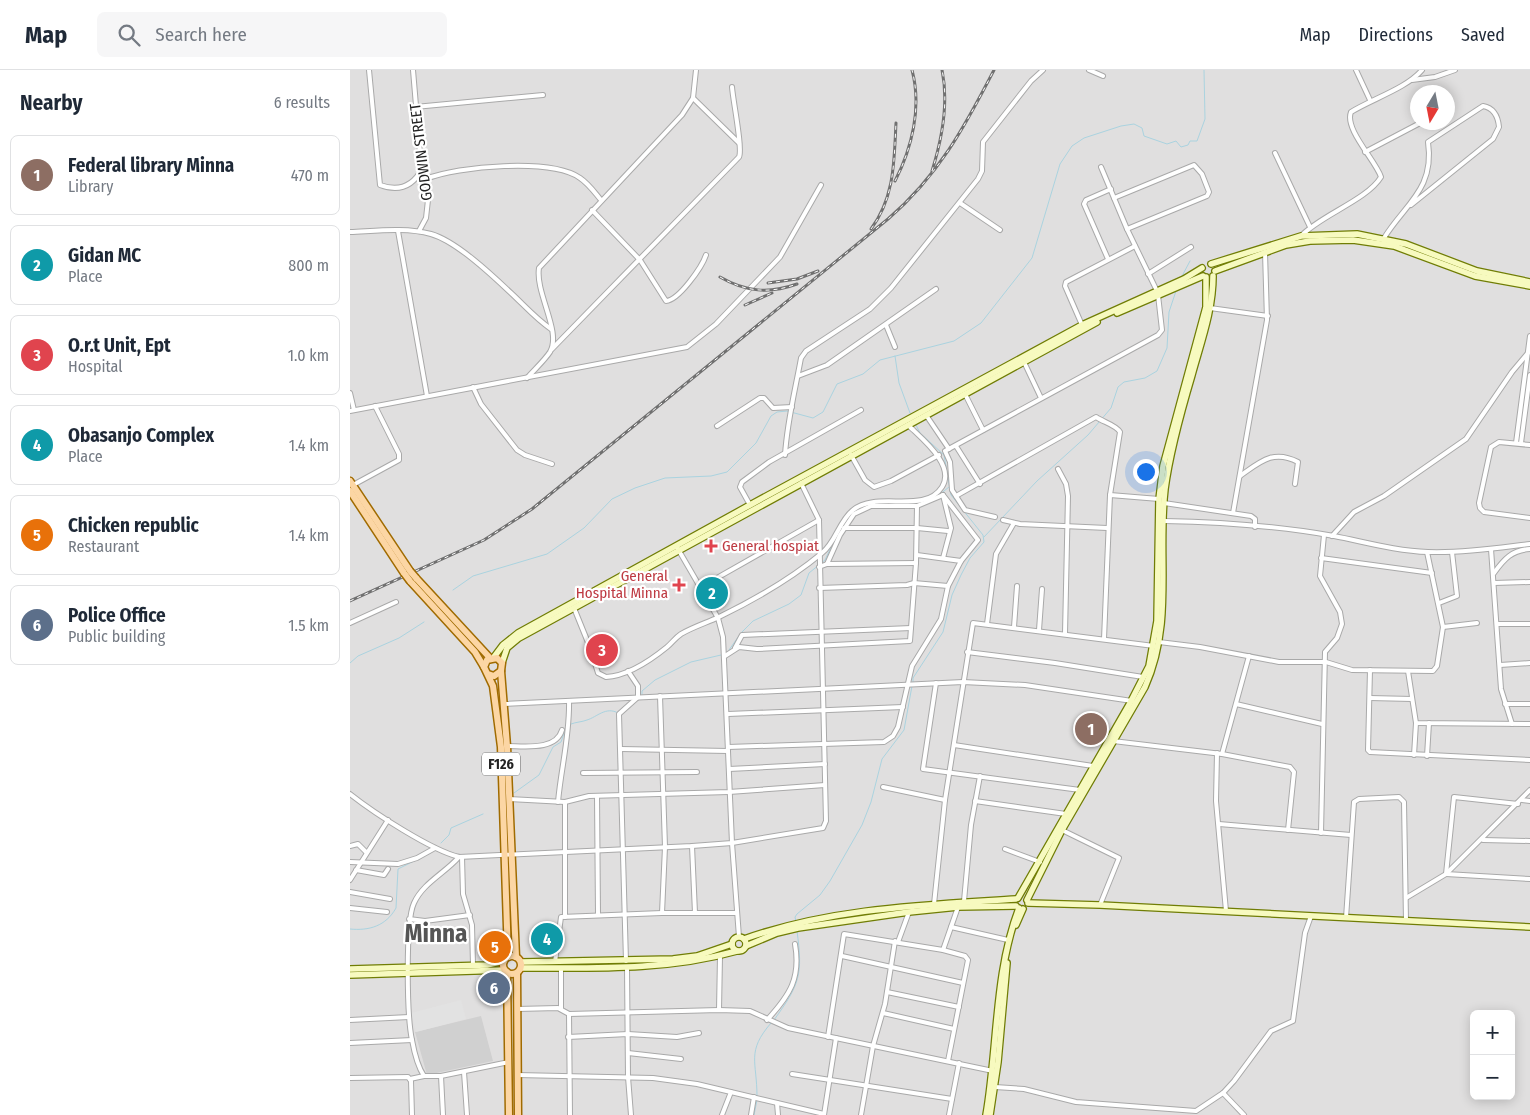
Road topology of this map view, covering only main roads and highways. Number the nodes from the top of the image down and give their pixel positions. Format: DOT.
graph roads {
  1 [pos="1211,264"];
  2 [pos="1202,268"];
  3 [pos="1210,275"];
  4 [pos="1179,283"];
  5 [pos="1529,285"];
  6 [pos="1158,293"];
  7 [pos="964,392"];
  8 [pos="800,481"];
  9 [pos="351,486"];
  10 [pos="1161,501"];
  11 [pos="678,548"];
  12 [pos="413,580"];
  13 [pos="1157,644"];
  14 [pos="492,658"];
  15 [pos="502,663"];
  16 [pos="484,667"];
  17 [pos="502,671"];
  18 [pos="488,674"];
  19 [pos="1027,902"];
  20 [pos="1019,904"];
  21 [pos="798,925"];
  22 [pos="788,927"];
  23 [pos="1530,927"];
  24 [pos="741,938"];
  25 [pos="732,944"];
  26 [pos="746,946"];
  27 [pos="737,951"];
  28 [pos="506,959"];
  29 [pos="626,964"];
  30 [pos="519,965"];
  31 [pos="350,969"];
  32 [pos="409,971"];
  33 [pos="506,971"];
  34 [pos="350,975"];
  35 [pos="509,1115"];
  36 [pos="518,1115"];
  37 [pos="986,1115"];
  38 [pos="990,1115"];
  1 -- 2 [label="main road"];
  1 -- 3 [label="main road"];
  1 -- 5 [label="main road"];
  2 -- 3 [label="main road"];
  2 -- 4 [label="main road"];
  3 -- 4 [label="main road"];
  3 -- 5 [label="main road"];
  3 -- 10 [label="main road"];
  3 -- 10 [label="main road"];
  4 -- 6 [label="main road"];
  6 -- 7 [label="main road"];
  6 -- 7 [label="main road"];
  7 -- 8 [label="main road"];
  7 -- 8 [label="main road"];
  8 -- 11 [label="main road"];
  8 -- 11 [label="main road"];
  9 -- 12 [label="main road, F126, bridge"];
  10 -- 13 [label="main road"];
  10 -- 13 [label="main road"];
  11 -- 14 [label="main road"];
  11 -- 15 [label="main road"];
  12 -- 14 [label="main road, F126"];
  12 -- 16 [label="main road, F126"];
  13 -- 19 [label="main road"];
  13 -- 20 [label="main road"];
  14 -- 15 [label="main road, F126"];
  14 -- 16 [label="main road"];
  15 -- 17 [label="main road, F126"];
  16 -- 18 [label="main road, F126"];
  17 -- 18 [label="main road"];
  17 -- 30 [label="main road, F126"];
  18 -- 28 [label="main road, F126"];
  19 -- 20 [label="main road"];
  19 -- 20 [label="main road"];
  19 -- 23 [label="main road"];
  20 -- 21 [label="main road"];
  20 -- 21 [label="main road"];
  20 -- 37 [label="main road"];
  20 -- 38 [label="main road"];
  21 -- 22 [label="main road"];
  22 -- 24 [label="main road"];
  22 -- 26 [label="main road"];
  24 -- 25 [label="main road"];
  24 -- 26 [label="main road"];
  25 -- 27 [label="main road"];
  25 -- 29 [label="main road"];
  26 -- 27 [label="main road"];
  27 -- 29 [label="main road"];
  28 -- 30 [label="main road"];
  28 -- 32 [label="main road"];
  28 -- 33 [label="main road, F126"];
  29 -- 30 [label="main road"];
  29 -- 30 [label="main road"];
  30 -- 33 [label="main road"];
  30 -- 36 [label="main road, F126"];
  31 -- 32 [label="main road"];
  32 -- 33 [label="main road"];
  32 -- 34 [label="main road"];
  33 -- 35 [label="main road, F126"];
}
